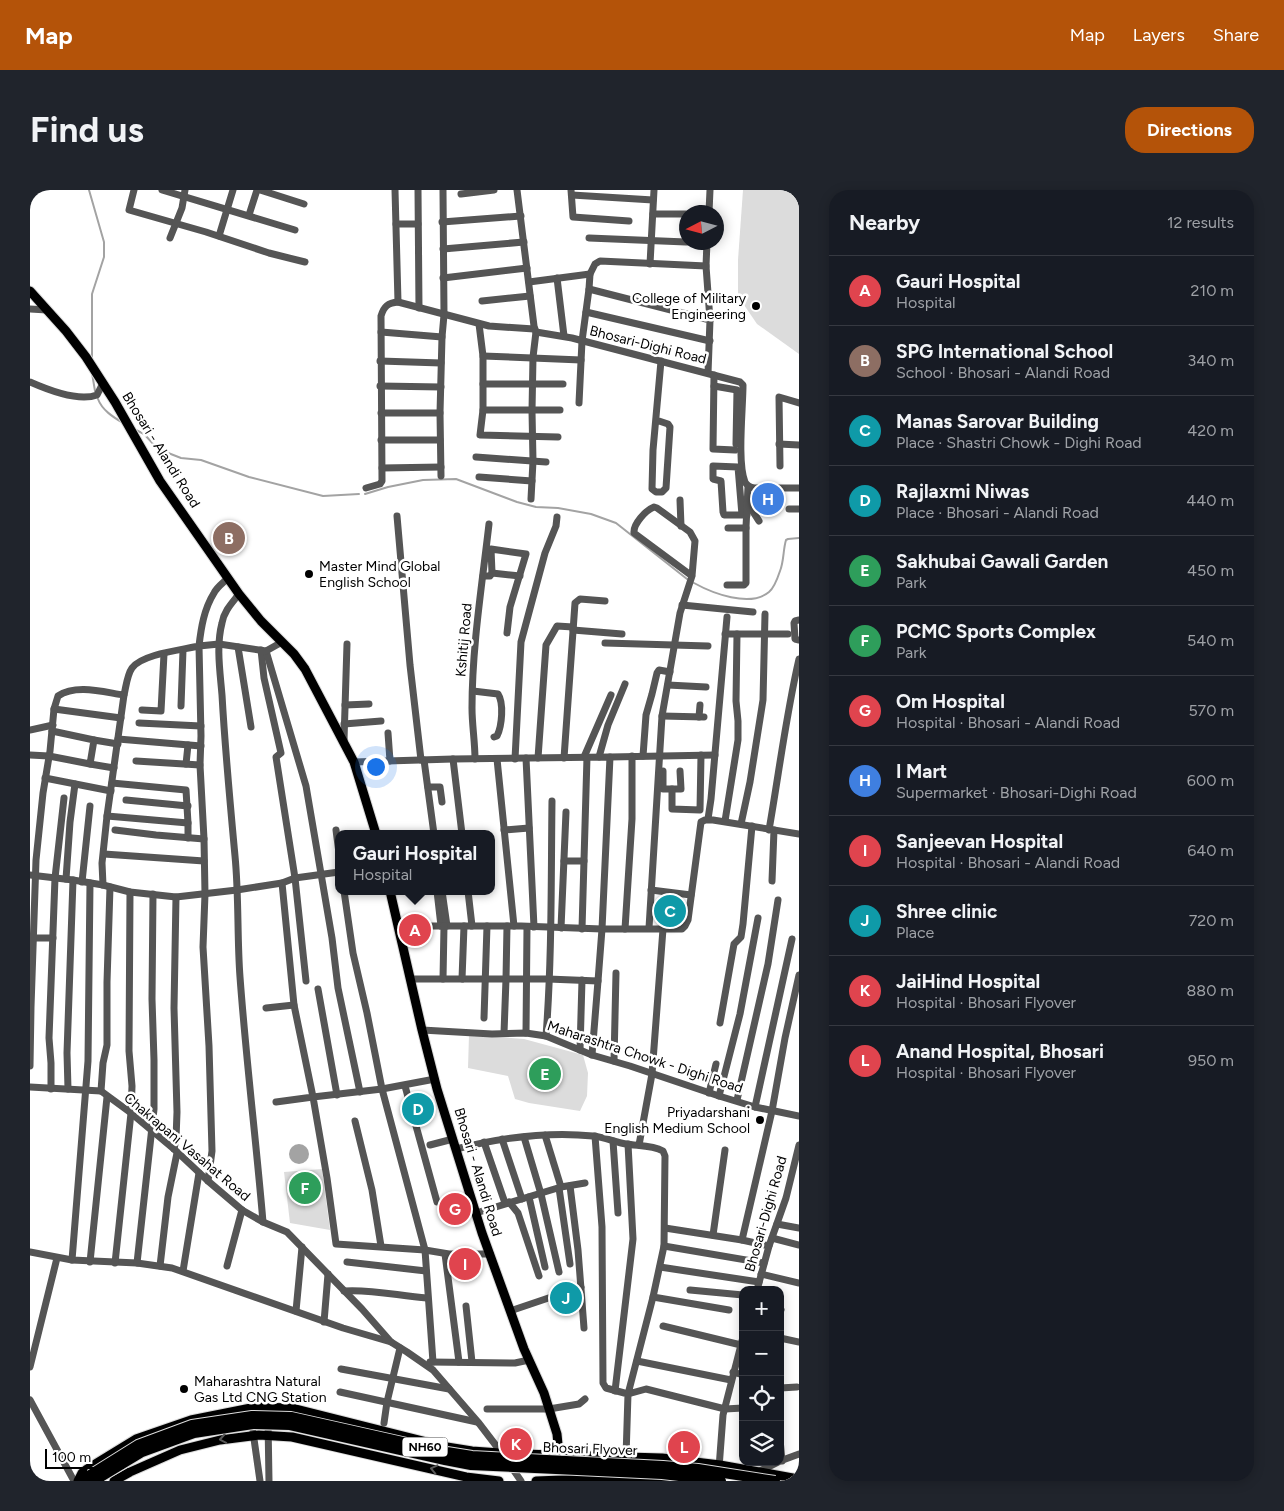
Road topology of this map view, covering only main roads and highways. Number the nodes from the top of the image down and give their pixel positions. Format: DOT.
graph roads {
  1 [pos="30,291"];
  2 [pos="375,830"];
  3 [pos="391,895"];
  4 [pos="382,1427"];
  5 [pos="559,1455"];
  6 [pos="375,1456"];
  7 [pos="92,1478"];
  8 [pos="799,1479"];
  9 [pos="638,1480"];
  10 [pos="652,1480"];
  11 [pos="79,1481"];
  12 [pos="114,1481"];
  13 [pos="499,1481"];
  14 [pos="536,1481"];
  15 [pos="548,1481"];
  16 [pos="669,1481"];
  17 [pos="720,1481"];
  18 [pos="775,1481"];
  1 -- 2 [label="main road, Bhosari - Alandi Road"];
  3 -- 5 [label="main road, Bhosari - Alandi Road"];
  4 -- 5 [label="main road"];
  4 -- 6 [label="main road"];
  4 -- 11 [label="main road"];
  5 -- 8 [label="main road"];
  6 -- 12 [label="main road, one-way"];
  13 -- 6 [label="main road, one-way"];
  7 -- 11 [label="highway, NH60"];
  7 -- 17 [label="highway, Bhosari Flyover / NH60, bridge"];
  7 -- 18 [label="highway, Bhosari Flyover / NH60, bridge"];
  9 -- 10 [label="main road"];
  9 -- 15 [label="main road"];
  10 -- 16 [label="main road"];
  14 -- 15 [label="main road"];
}
